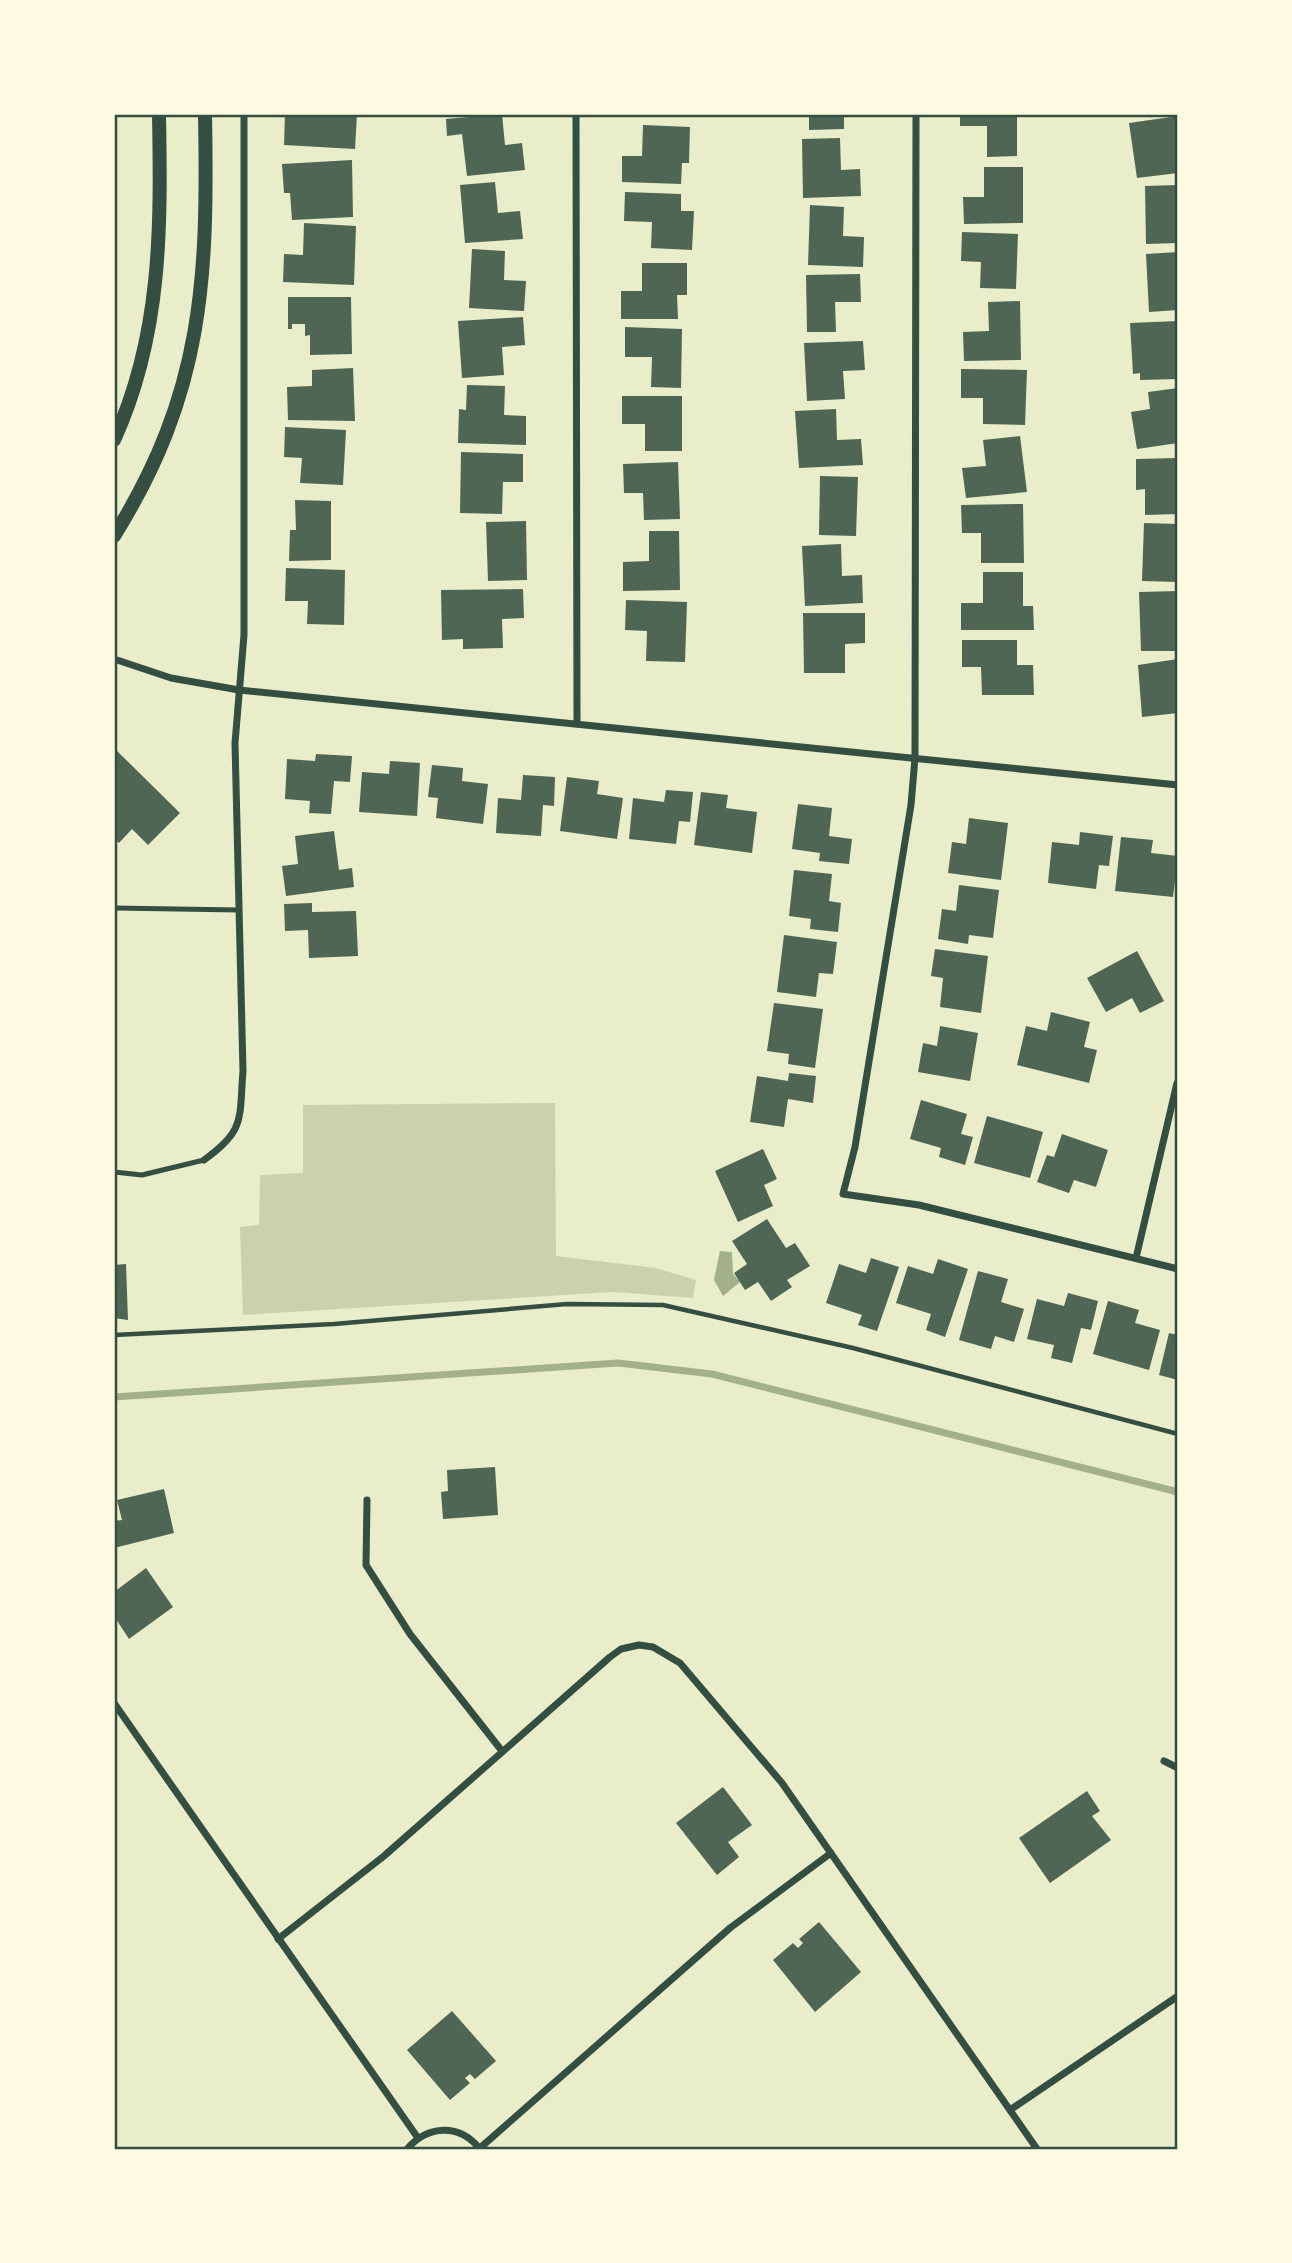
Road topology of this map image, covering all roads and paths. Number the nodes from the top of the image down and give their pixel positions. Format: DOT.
graph roads {
  1 [pos="159,114"];
  2 [pos="205,114"];
  3 [pos="244,114"];
  4 [pos="576,114"];
  5 [pos="916,114"];
  6 [pos="114,440"];
  7 [pos="114,537"];
  8 [pos="114,659"];
  9 [pos="239,690"];
  10 [pos="577,723"];
  11 [pos="915,758"];
  12 [pos="1178,785"];
  13 [pos="114,908"];
  14 [pos="239,910"];
  15 [pos="1177,1083"];
  16 [pos="204,1160"];
  17 [pos="114,1172"];
  18 [pos="1136,1258"];
  19 [pos="1178,1269"];
  20 [pos="114,1335"];
  21 [pos="1178,1434"];
  22 [pos="366,1500"];
  23 [pos="114,1703"];
  24 [pos="502,1751"];
  25 [pos="1164,1761"];
  26 [pos="1178,1768"];
  27 [pos="831,1853"];
  28 [pos="278,1939"];
  29 [pos="1178,1996"];
  30 [pos="1010,2110"];
  31 [pos="418,2138"];
  32 [pos="480,2148"];
  33 [pos="407,2149"];
  34 [pos="1037,2149"];
  1 -- 6 [label="main road"];
  2 -- 7 [label="main road"];
  3 -- 9 [label="street"];
  4 -- 10 [label="street"];
  5 -- 11 [label="street"];
  8 -- 9 [label="street"];
  9 -- 10 [label="street"];
  9 -- 14 [label="street"];
  10 -- 11 [label="street"];
  11 -- 12 [label="street"];
  11 -- 18 [label="street"];
  13 -- 14 [label="lane"];
  14 -- 16 [label="street"];
  15 -- 18 [label="street"];
  16 -- 17 [label="lane"];
  18 -- 19 [label="street"];
  20 -- 21 [label="path"];
  22 -- 24 [label="street"];
  23 -- 28 [label="street"];
  24 -- 27 [label="street"];
  24 -- 28 [label="street"];
  25 -- 26 [label="street"];
  27 -- 30 [label="street"];
  27 -- 32 [label="street"];
  28 -- 31 [label="street"];
  29 -- 30 [label="street"];
  30 -- 34 [label="street"];
  31 -- 32 [label="street"];
  31 -- 33 [label="street"];
}
